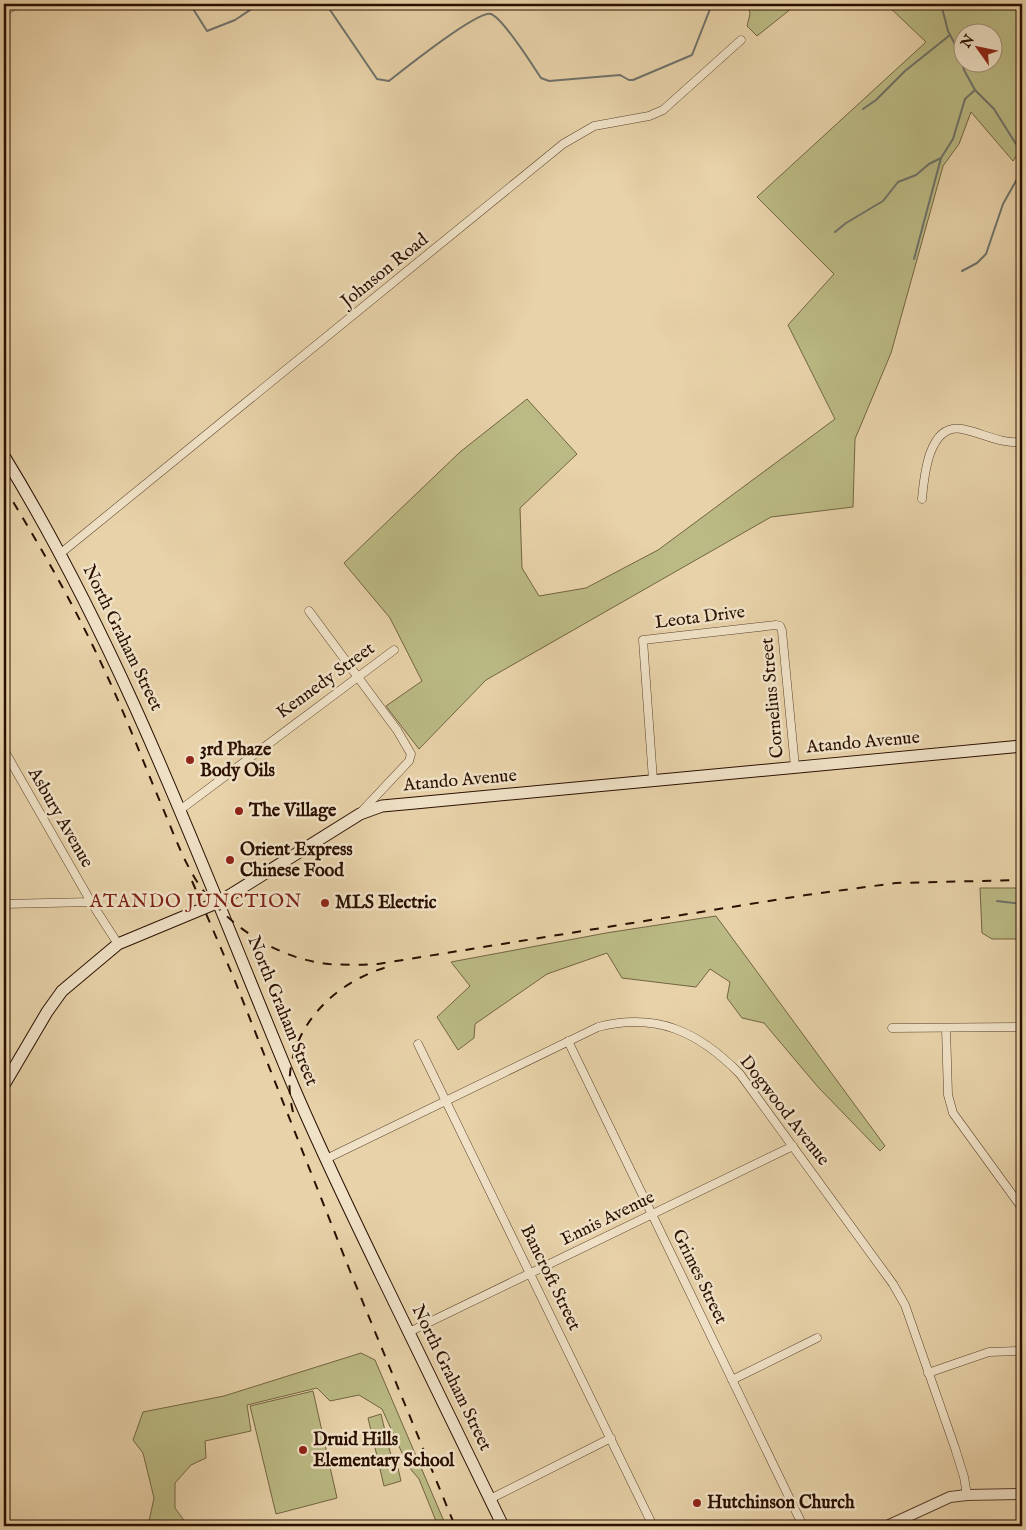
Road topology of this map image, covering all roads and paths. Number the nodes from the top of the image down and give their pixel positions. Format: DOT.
graph roads {
  1 [pos="16,4"];
  2 [pos="4,12"];
  3 [pos="741,40"];
  4 [pos="1022,442"];
  5 [pos="4,456"];
  6 [pos="922,499"];
  7 [pos="61,554"];
  8 [pos="309,611"];
  9 [pos="780,626"];
  10 [pos="394,650"];
  11 [pos="358,677"];
  12 [pos="1022,746"];
  13 [pos="4,750"];
  14 [pos="795,767"];
  15 [pos="653,780"];
  16 [pos="180,810"];
  17 [pos="360,814"];
  18 [pos="91,902"];
  19 [pos="218,902"];
  20 [pos="4,904"];
  21 [pos="118,944"];
  22 [pos="1022,1027"];
  23 [pos="892,1028"];
  24 [pos="946,1028"];
  25 [pos="568,1041"];
  26 [pos="418,1044"];
  27 [pos="4,1085"];
  28 [pos="446,1100"];
  29 [pos="793,1146"];
  30 [pos="326,1159"];
  31 [pos="1022,1208"];
  32 [pos="652,1214"];
  33 [pos="530,1273"];
  34 [pos="409,1332"];
  35 [pos="817,1338"];
  36 [pos="1022,1351"];
  37 [pos="928,1373"];
  38 [pos="732,1380"];
  39 [pos="611,1438"];
  40 [pos="967,1494"];
  41 [pos="1022,1494"];
  42 [pos="490,1499"];
  43 [pos="503,1526"];
  44 [pos="653,1526"];
  45 [pos="803,1526"];
  46 [pos="887,1526"];
  1 -- 2 [label="street"];
  3 -- 7 [label="street, Johnson Road"];
  4 -- 6 [label="street"];
  5 -- 7 [label="main road, North Graham Street"];
  7 -- 16 [label="main road, North Graham Street"];
  8 -- 11 [label="street"];
  9 -- 14 [label="street, Cornelius Street"];
  9 -- 15 [label="street, Leota Drive"];
  10 -- 11 [label="street, Kennedy Street"];
  11 -- 16 [label="street, Kennedy Street"];
  11 -- 17 [label="street"];
  12 -- 14 [label="main road, Atando Avenue"];
  13 -- 18 [label="street, Asbury Avenue"];
  14 -- 15 [label="main road, Atando Avenue"];
  15 -- 17 [label="main road, Atando Avenue"];
  16 -- 19 [label="main road, North Graham Street"];
  17 -- 19 [label="main road, Atando Avenue"];
  18 -- 20 [label="street"];
  18 -- 21 [label="street, Asbury Avenue"];
  19 -- 21 [label="main road, Atando Avenue"];
  19 -- 30 [label="main road, North Graham Street"];
  21 -- 27 [label="main road, Atando Avenue"];
  22 -- 24 [label="street"];
  23 -- 24 [label="street"];
  24 -- 31 [label="street"];
  25 -- 28 [label="street, Dogwood Avenue"];
  25 -- 29 [label="street, Dogwood Avenue"];
  25 -- 32 [label="street, Grimes Street"];
  26 -- 28 [label="street, Bancroft Street"];
  28 -- 30 [label="street, Dogwood Avenue"];
  28 -- 33 [label="street, Bancroft Street"];
  29 -- 32 [label="street, Ennis Avenue"];
  29 -- 37 [label="street, Dogwood Avenue"];
  30 -- 34 [label="main road, North Graham Street"];
  32 -- 33 [label="street, Ennis Avenue"];
  32 -- 38 [label="street, Grimes Street"];
  33 -- 34 [label="street, Ennis Avenue"];
  33 -- 39 [label="street, Bancroft Street"];
  34 -- 42 [label="main road, North Graham Street"];
  35 -- 38 [label="street"];
  36 -- 37 [label="street"];
  37 -- 40 [label="street, Dogwood Avenue"];
  38 -- 45 [label="street, Grimes Street"];
  39 -- 42 [label="street"];
  39 -- 44 [label="street, Bancroft Street"];
  40 -- 41 [label="street"];
  40 -- 46 [label="street"];
  42 -- 43 [label="main road, North Graham Street"];
}
